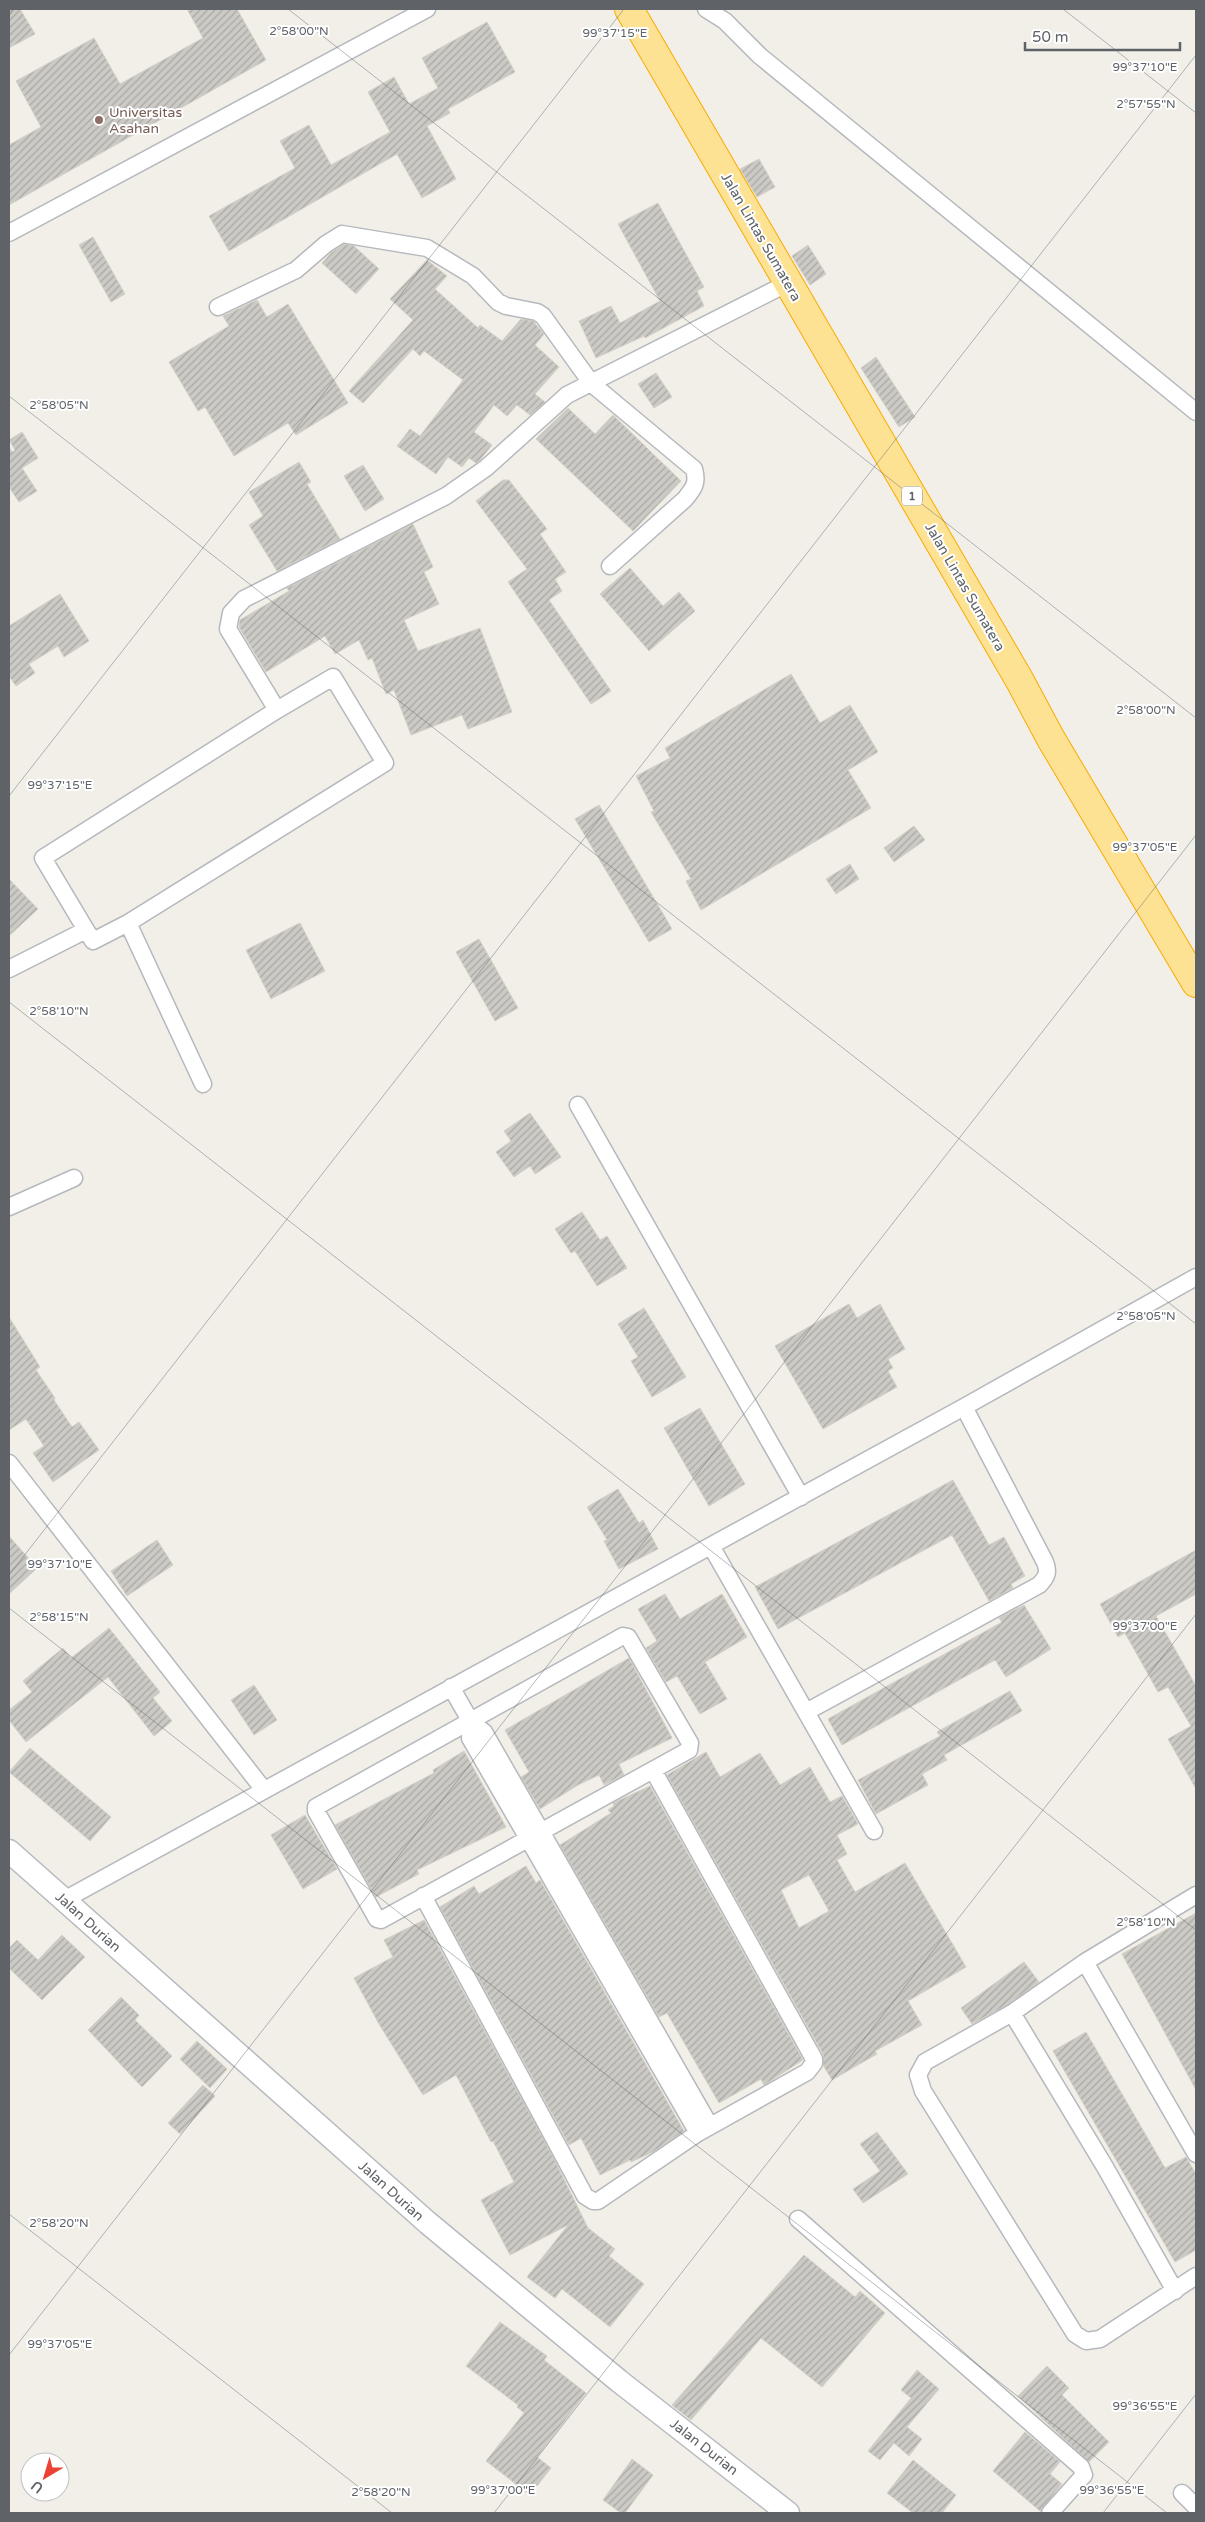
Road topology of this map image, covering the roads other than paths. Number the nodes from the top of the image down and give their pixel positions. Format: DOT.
graph roads {
  1 [pos="427,9"];
  2 [pos="629,9"];
  3 [pos="706,9"];
  4 [pos="9,233"];
  5 [pos="788,283"];
  6 [pos="218,308"];
  7 [pos="592,384"];
  8 [pos="1196,412"];
  9 [pos="610,566"];
  10 [pos="277,710"];
  11 [pos="128,923"];
  12 [pos="86,930"];
  13 [pos="9,969"];
  14 [pos="1196,983"];
  15 [pos="204,1084"];
  16 [pos="578,1105"];
  17 [pos="74,1178"];
  18 [pos="9,1207"];
  19 [pos="1196,1277"];
  20 [pos="964,1407"];
  21 [pos="9,1462"];
  22 [pos="801,1497"];
  23 [pos="711,1546"];
  24 [pos="451,1687"];
  25 [pos="806,1712"];
  26 [pos="471,1722"];
  27 [pos="653,1770"];
  28 [pos="264,1790"];
  29 [pos="874,1831"];
  30 [pos="536,1834"];
  31 [pos="9,1851"];
  32 [pos="1196,1895"];
  33 [pos="423,1896"];
  34 [pos="64,1900"];
  35 [pos="1086,1962"];
  36 [pos="1012,2013"];
  37 [pos="704,2130"];
  38 [pos="1196,2154"];
  39 [pos="798,2219"];
  40 [pos="1196,2276"];
  41 [pos="1175,2291"];
  42 [pos="1182,2493"];
  43 [pos="1196,2507"];
  44 [pos="788,2513"];
  45 [pos="1050,2513"];
  1 -- 4 [label="street"];
  2 -- 5 [label="highway, Jalan Lintas Sumatera / 1"];
  3 -- 8 [label="street"];
  5 -- 7 [label="street"];
  5 -- 14 [label="highway, Jalan Lintas Sumatera / 1"];
  6 -- 7 [label="street"];
  7 -- 9 [label="street"];
  7 -- 10 [label="street"];
  10 -- 11 [label="street"];
  10 -- 12 [label="street"];
  11 -- 12 [label="street"];
  11 -- 15 [label="street"];
  12 -- 13 [label="street"];
  16 -- 22 [label="street"];
  17 -- 18 [label="street"];
  19 -- 20 [label="street"];
  20 -- 22 [label="street"];
  20 -- 25 [label="street"];
  21 -- 28 [label="street"];
  22 -- 23 [label="street"];
  23 -- 24 [label="street"];
  23 -- 25 [label="street"];
  24 -- 26 [label="street"];
  24 -- 28 [label="street"];
  25 -- 29 [label="street"];
  26 -- 27 [label="street"];
  26 -- 30 [label="street"];
  26 -- 33 [label="street"];
  27 -- 30 [label="street"];
  27 -- 37 [label="street"];
  28 -- 34 [label="street"];
  30 -- 33 [label="street"];
  30 -- 37 [label="street"];
  31 -- 34 [label="street, Jalan Durian"];
  32 -- 35 [label="street"];
  33 -- 37 [label="street"];
  34 -- 44 [label="street, Jalan Durian"];
  35 -- 36 [label="street"];
  35 -- 38 [label="street"];
  36 -- 41 [label="street"];
  36 -- 41 [label="street"];
  39 -- 45 [label="street"];
  40 -- 41 [label="street"];
  42 -- 43 [label="street"];
}
